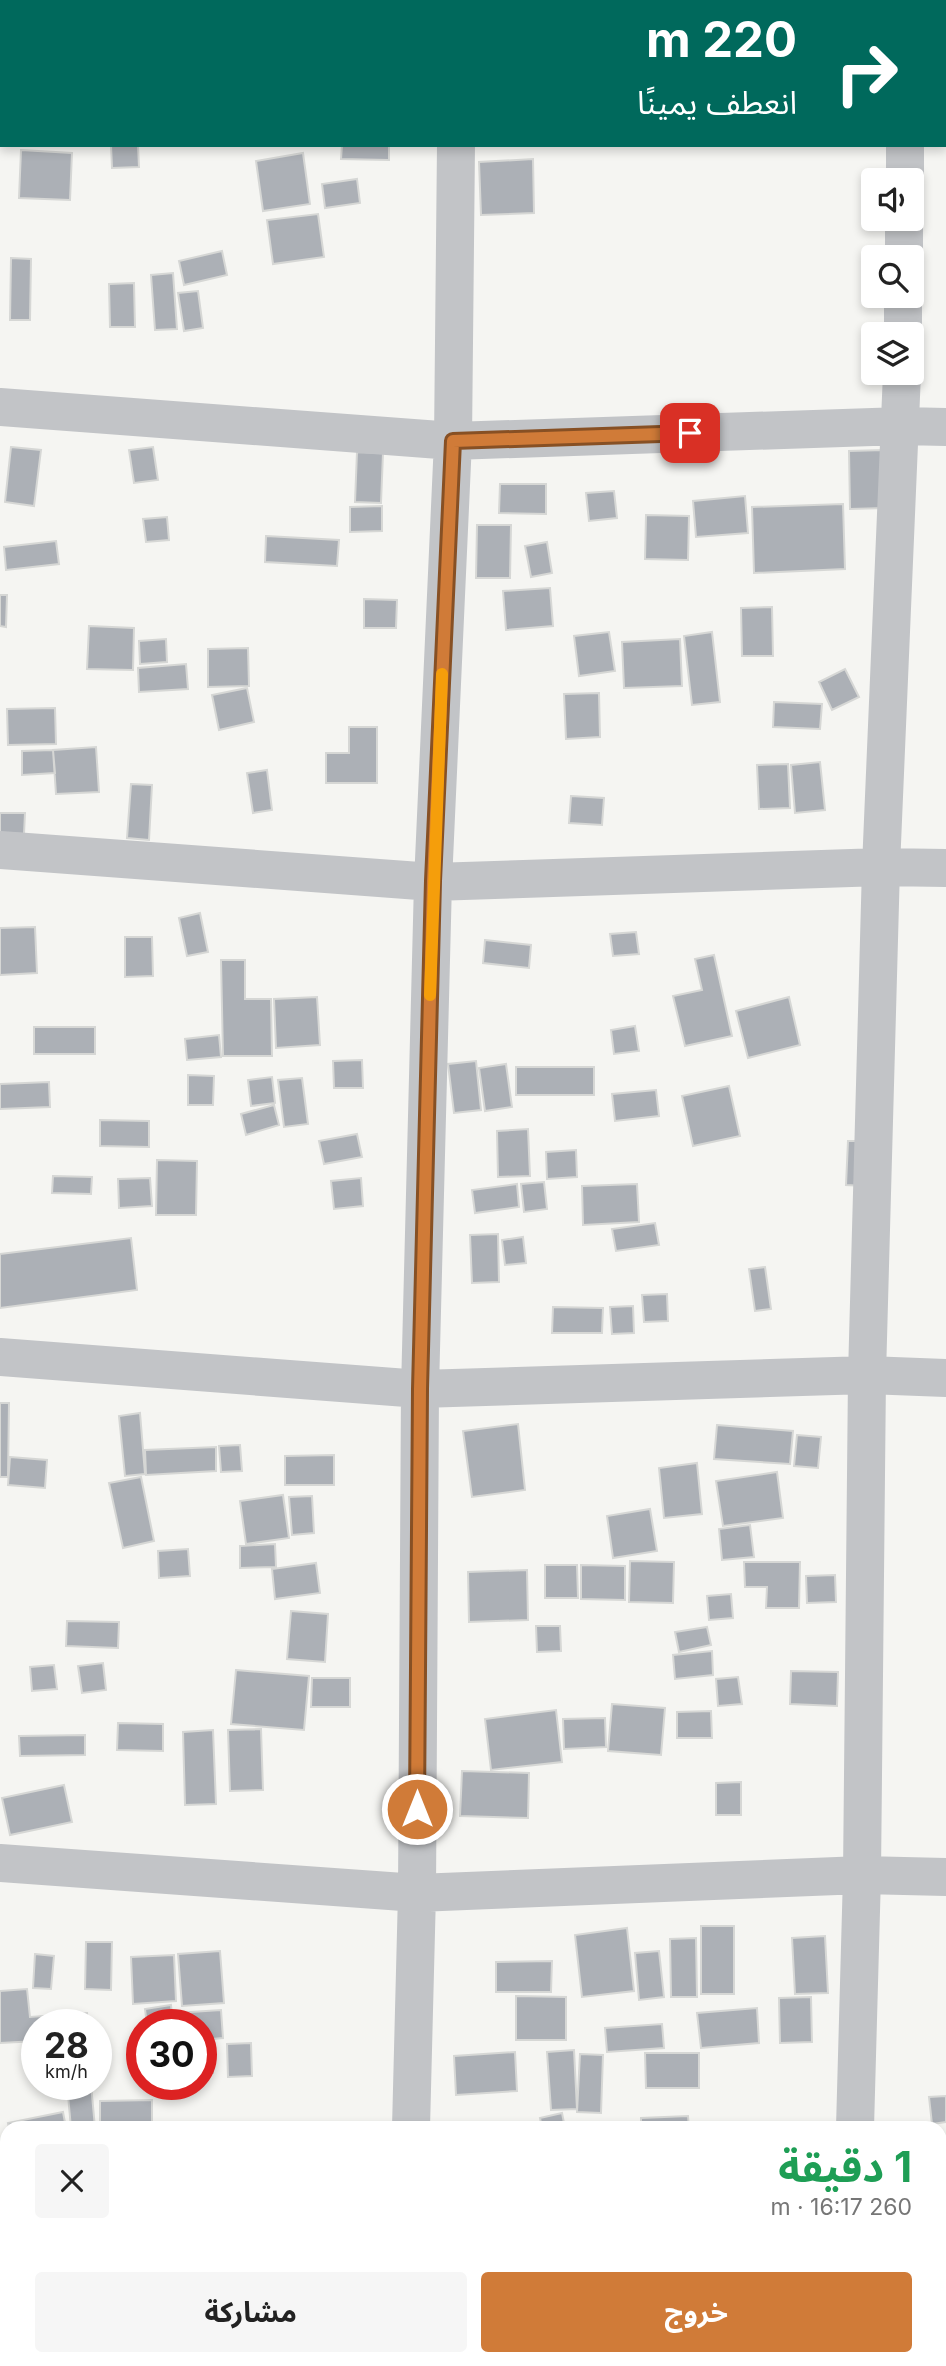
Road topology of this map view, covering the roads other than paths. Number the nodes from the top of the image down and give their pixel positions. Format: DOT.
graph roads {
  1 [pos="456,147"];
  2 [pos="905,147"];
  3 [pos="905,168"];
  4 [pos="902,385"];
  5 [pos="0,407"];
  6 [pos="902,426"];
  7 [pos="946,427"];
  8 [pos="453,441"];
  9 [pos="0,850"];
  10 [pos="881,867"];
  11 [pos="946,868"];
  12 [pos="433,881"];
  13 [pos="0,1357"];
  14 [pos="867,1375"];
  15 [pos="946,1378"];
  16 [pos="420,1389"];
  17 [pos="0,1863"];
  18 [pos="862,1875"];
  19 [pos="946,1877"];
  20 [pos="417,1892"];
  21 [pos="411,2121"];
  22 [pos="855,2121"];
  1 -- 8 [label="street"];
  2 -- 3 [label="street"];
  4 -- 6 [label="street"];
  5 -- 8 [label="street"];
  6 -- 7 [label="street"];
  6 -- 8 [label="street"];
  6 -- 10 [label="street"];
  8 -- 12 [label="street"];
  9 -- 12 [label="street"];
  10 -- 11 [label="street"];
  10 -- 12 [label="street"];
  10 -- 14 [label="street"];
  12 -- 16 [label="street"];
  13 -- 16 [label="street"];
  14 -- 15 [label="street"];
  14 -- 16 [label="street"];
  14 -- 18 [label="street"];
  16 -- 20 [label="street"];
  17 -- 20 [label="street"];
  18 -- 19 [label="street"];
  18 -- 20 [label="street"];
  18 -- 22 [label="street"];
  20 -- 21 [label="street"];
}
